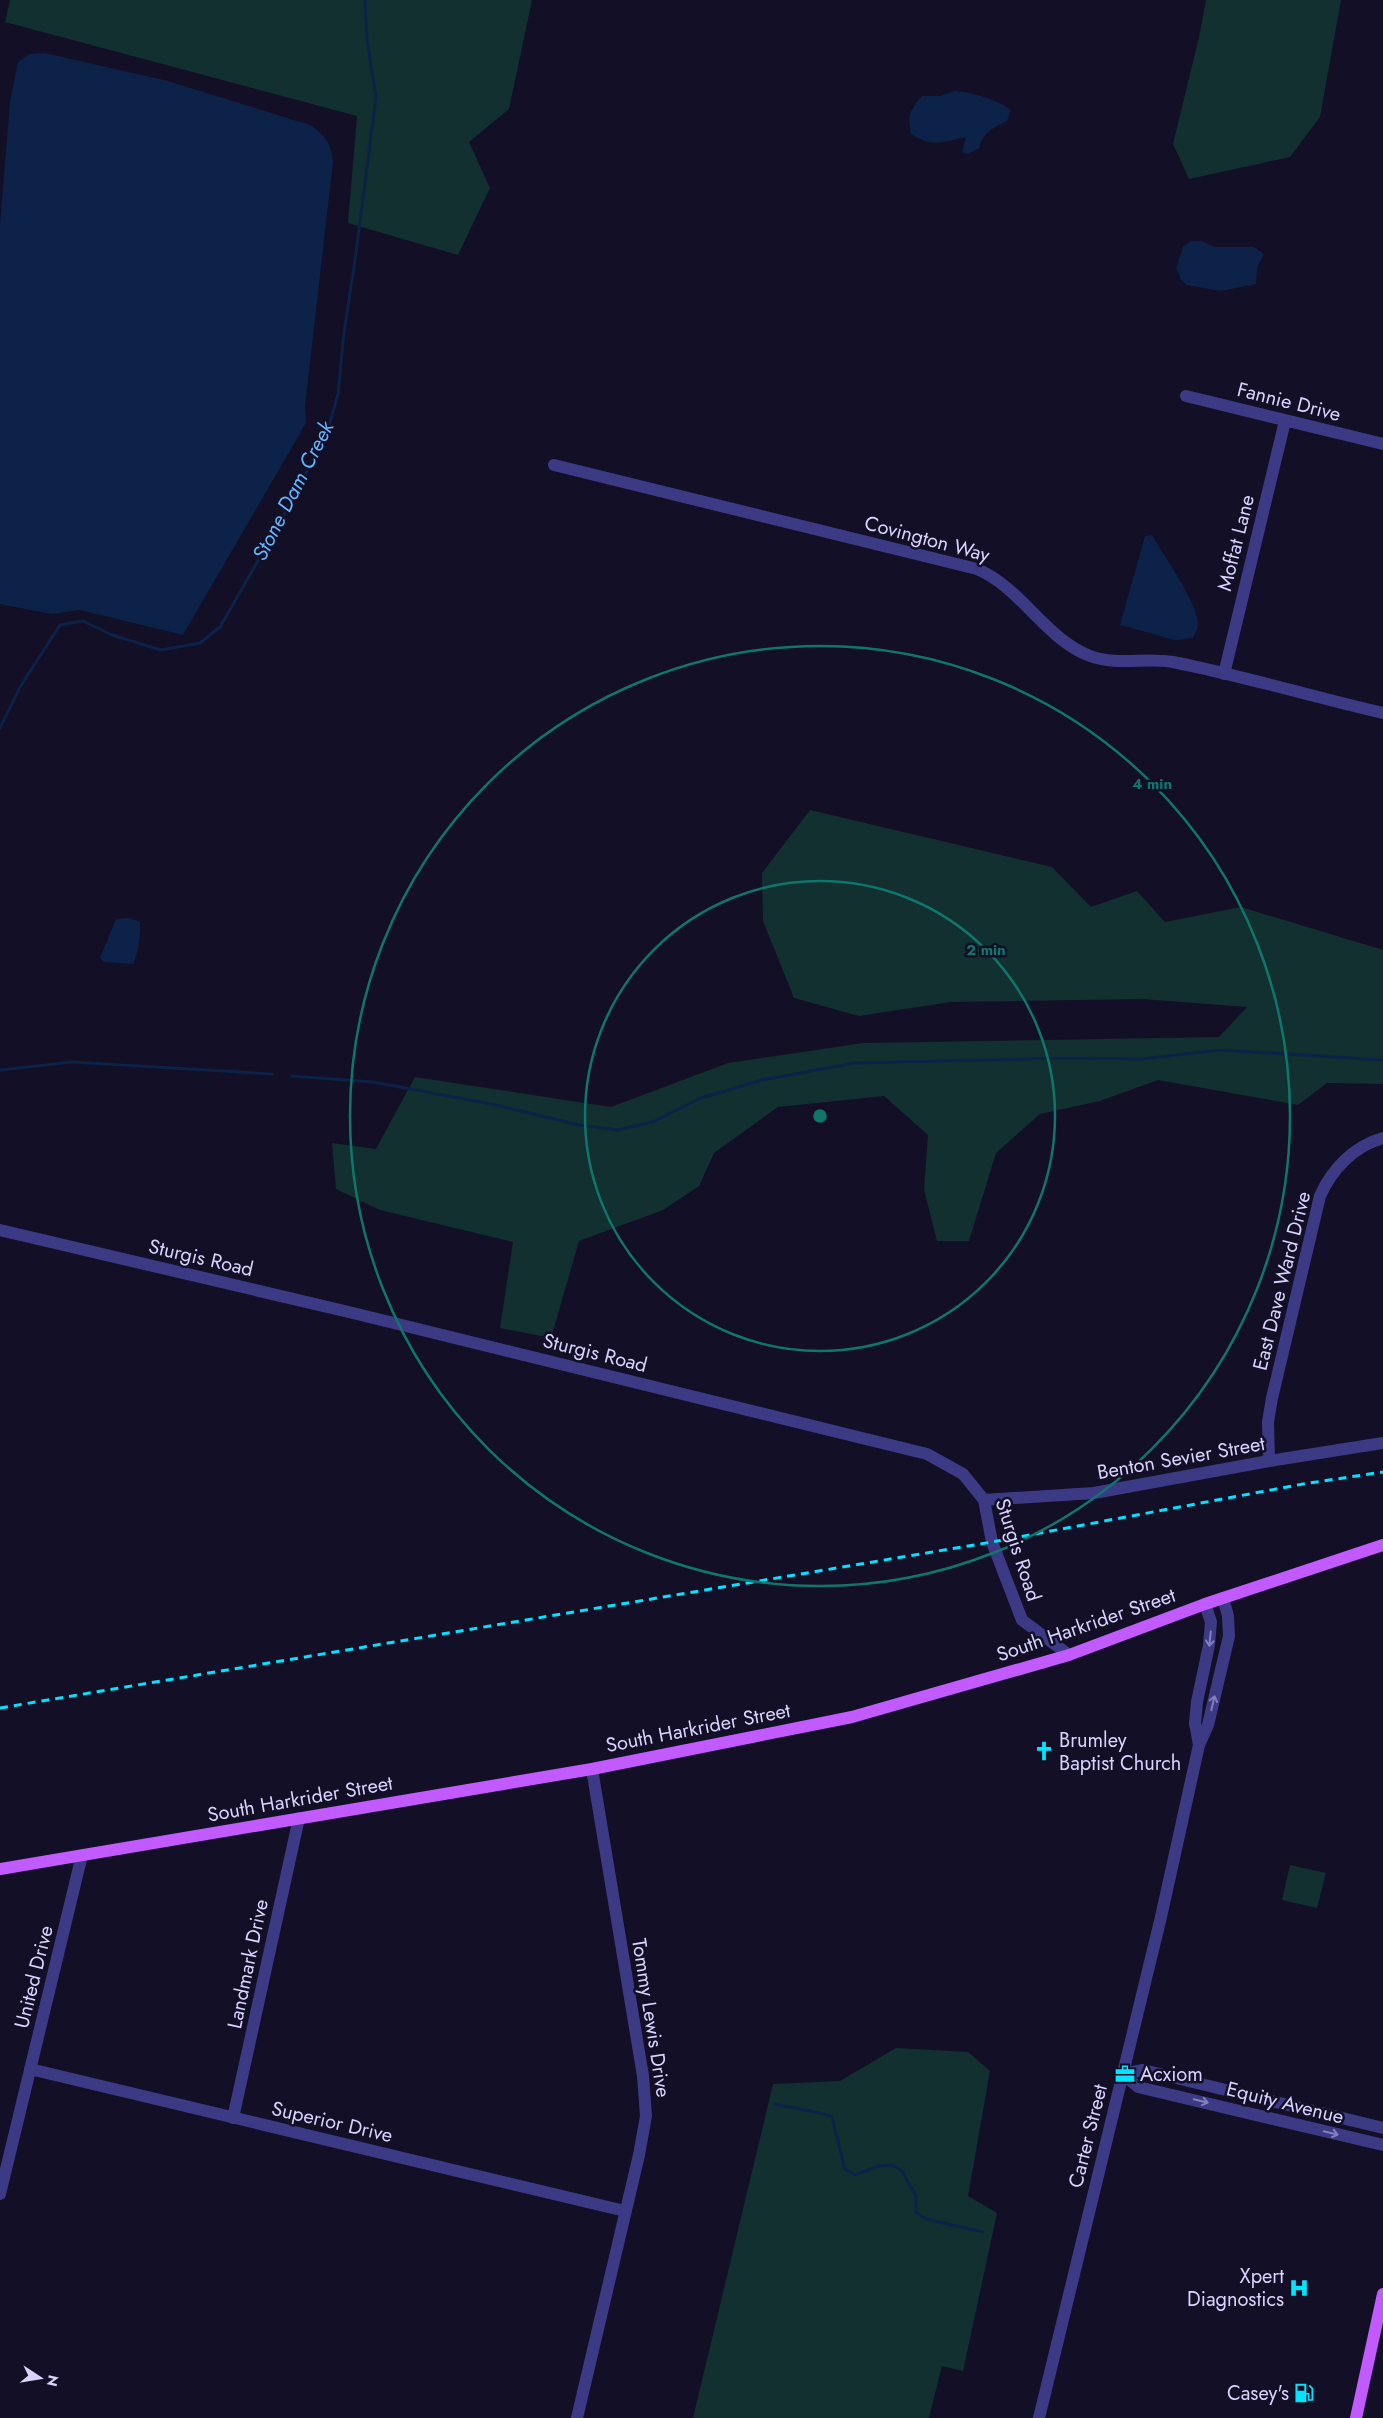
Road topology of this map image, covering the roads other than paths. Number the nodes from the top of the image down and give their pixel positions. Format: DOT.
graph roads {
  1 [pos="1186,396"];
  2 [pos="1285,421"];
  3 [pos="1383,444"];
  4 [pos="554,465"];
  5 [pos="1224,674"];
  6 [pos="1383,714"];
  7 [pos="1383,1138"];
  8 [pos="0,1230"];
  9 [pos="1383,1443"];
  10 [pos="1269,1461"];
  11 [pos="984,1500"];
  12 [pos="1383,1545"];
  13 [pos="1222,1598"];
  14 [pos="1205,1604"];
  15 [pos="1069,1655"];
  16 [pos="1199,1745"];
  17 [pos="592,1768"];
  18 [pos="299,1818"];
  19 [pos="82,1855"];
  20 [pos="0,1869"];
  21 [pos="30,2069"];
  22 [pos="1122,2074"];
  23 [pos="234,2118"];
  24 [pos="1383,2128"];
  25 [pos="1383,2145"];
  26 [pos="0,2194"];
  27 [pos="625,2211"];
  28 [pos="1383,2294"];
  29 [pos="577,2418"];
  30 [pos="1039,2418"];
  31 [pos="1356,2418"];
  1 -- 2 [label="street, Fannie Drive"];
  2 -- 3 [label="street, Fannie Drive"];
  2 -- 5 [label="street, Moffat Lane"];
  4 -- 5 [label="street, Covington Way"];
  5 -- 6 [label="street, Covington Way"];
  7 -- 10 [label="street, East Dave Ward Drive"];
  8 -- 11 [label="street, Sturgis Road"];
  9 -- 10 [label="street, Benton Sevier Street"];
  10 -- 11 [label="street, Benton Sevier Street"];
  11 -- 15 [label="street, Sturgis Road"];
  12 -- 13 [label="main road, South Harkrider Street"];
  13 -- 14 [label="main road, South Harkrider Street"];
  16 -- 13 [label="street, Carter Street, one-way"];
  14 -- 15 [label="main road, South Harkrider Street"];
  14 -- 16 [label="street, Carter Street, one-way"];
  15 -- 17 [label="main road, South Harkrider Street"];
  16 -- 22 [label="street, Carter Street"];
  17 -- 18 [label="main road, South Harkrider Street"];
  17 -- 27 [label="street, Tommy Lewis Drive"];
  18 -- 19 [label="main road, South Harkrider Street"];
  18 -- 23 [label="street, Landmark Drive"];
  19 -- 20 [label="main road, South Harkrider Street"];
  19 -- 21 [label="street, United Drive"];
  21 -- 23 [label="street, Superior Drive"];
  21 -- 26 [label="street, United Drive"];
  22 -- 24 [label="street, Equity Avenue"];
  22 -- 25 [label="street, Equity Avenue, one-way"];
  22 -- 30 [label="street, Carter Street"];
  23 -- 27 [label="street, Superior Drive"];
  27 -- 29 [label="street, Tommy Lewis Drive"];
  28 -- 31 [label="main road"];
}
